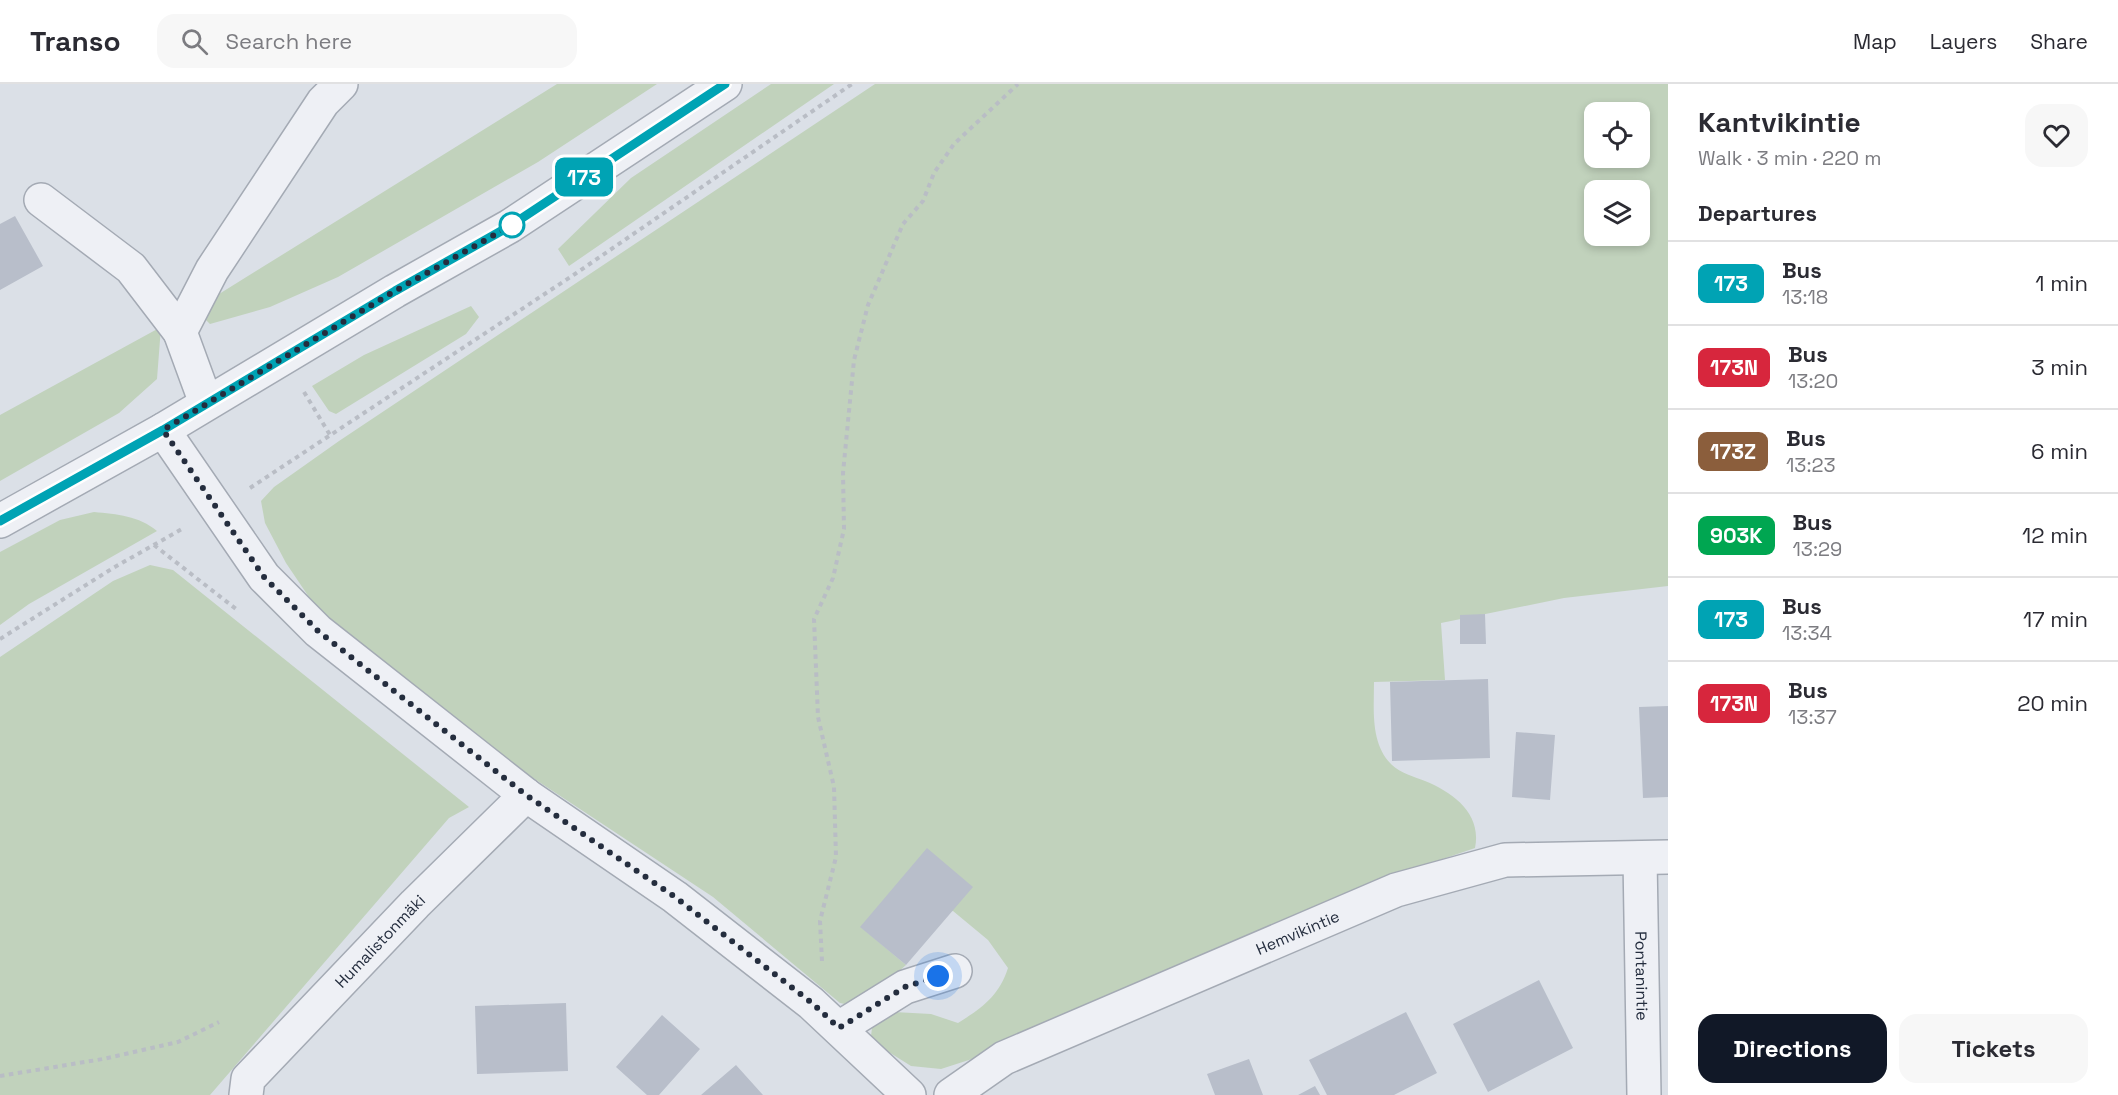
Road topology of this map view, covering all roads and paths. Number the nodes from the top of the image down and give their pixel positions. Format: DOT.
graph roads {
  1 [pos="341,84"];
  2 [pos="725,84"];
  3 [pos="852,84"];
  4 [pos="1018,84"];
  5 [pos="41,200"];
  6 [pos="180,332"];
  7 [pos="206,404"];
  8 [pos="163,430"];
  9 [pos="216,510"];
  10 [pos="0,521"];
  11 [pos="0,639"];
  12 [pos="526,795"];
  13 [pos="1654,857"];
  14 [pos="955,971"];
  15 [pos="812,1003"];
  16 [pos="219,1022"];
  17 [pos="839,1028"];
  18 [pos="0,1076"];
  19 [pos="246,1095"];
  20 [pos="909,1095"];
  21 [pos="951,1095"];
  22 [pos="1644,1095"];
  1 -- 6 [label="street"];
  2 -- 7 [label="street"];
  3 -- 9 [label="path"];
  4 -- 15 [label="path"];
  5 -- 6 [label="street"];
  6 -- 7 [label="street"];
  7 -- 8 [label="street"];
  8 -- 9 [label="street"];
  8 -- 10 [label="street"];
  9 -- 11 [label="path"];
  9 -- 12 [label="street"];
  12 -- 15 [label="street"];
  12 -- 19 [label="street, Humalistonmäki"];
  13 -- 21 [label="street, Hemvikintie"];
  13 -- 22 [label="street, Pontanintie"];
  14 -- 17 [label="street"];
  15 -- 17 [label="street"];
  16 -- 18 [label="path"];
  17 -- 20 [label="street"];
}
